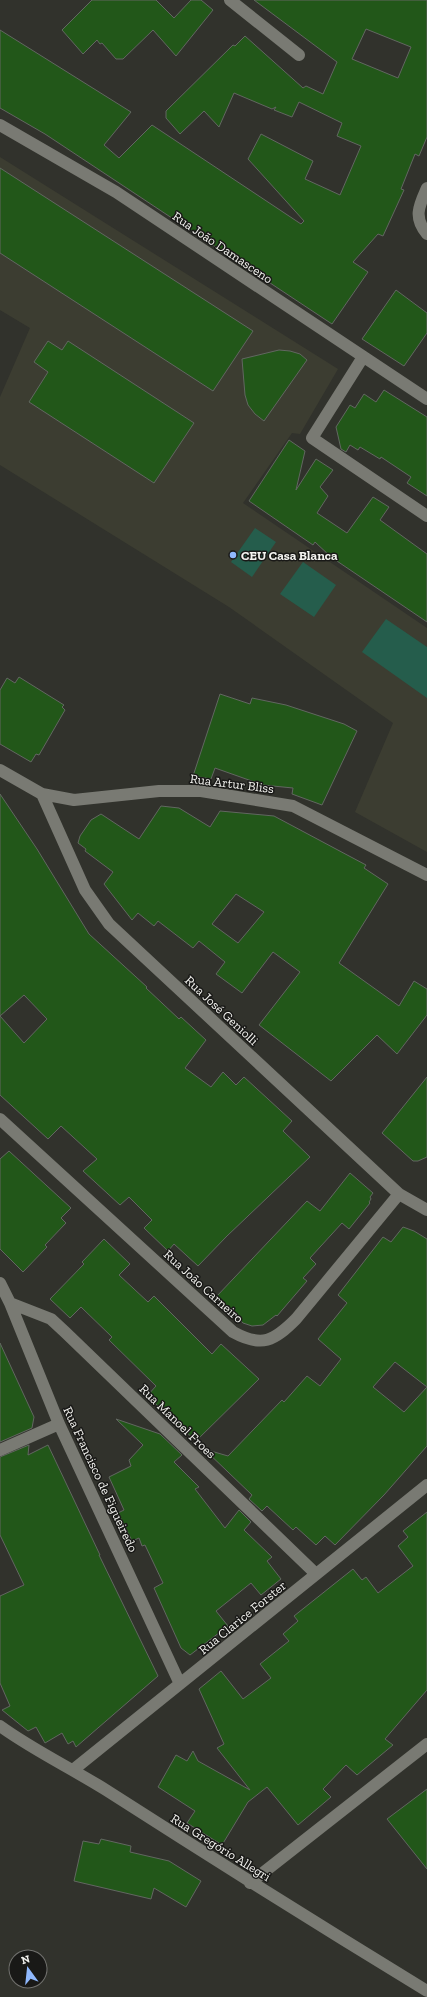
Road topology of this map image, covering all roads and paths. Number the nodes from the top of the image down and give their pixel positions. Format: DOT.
graph roads {
  1 [pos="230,0"];
  2 [pos="299,55"];
  3 [pos="0,125"];
  4 [pos="427,188"];
  5 [pos="427,234"];
  6 [pos="363,357"];
  7 [pos="427,399"];
  8 [pos="427,516"];
  9 [pos="0,770"];
  10 [pos="42,794"];
  11 [pos="427,875"];
  12 [pos="0,1119"];
  13 [pos="400,1194"];
  14 [pos="427,1198"];
  15 [pos="415,1203"];
  16 [pos="427,1210"];
  17 [pos="0,1283"];
  18 [pos="10,1303"];
  19 [pos="59,1424"];
  20 [pos="0,1450"];
  21 [pos="427,1485"];
  22 [pos="316,1574"];
  23 [pos="180,1684"];
  24 [pos="0,1726"];
  25 [pos="427,1744"];
  26 [pos="73,1770"];
  27 [pos="250,1883"];
  28 [pos="427,1991"];
  1 -- 2 [label="street"];
  3 -- 6 [label="street, Rua João Damasceno"];
  4 -- 5 [label="street"];
  6 -- 7 [label="street, Rua João Damasceno"];
  6 -- 8 [label="street"];
  9 -- 10 [label="street, Rua Artur Bliss"];
  10 -- 11 [label="street, Rua Artur Bliss"];
  10 -- 13 [label="street, Rua José Geniolli"];
  12 -- 13 [label="street, Rua João Carneiro"];
  13 -- 15 [label="street, Rua José Geniolli"];
  14 -- 15 [label="street"];
  15 -- 16 [label="street, Rua José Geniolli"];
  17 -- 18 [label="street, Rua Francisco de Figueiredo"];
  18 -- 19 [label="street, Rua Francisco de Figueiredo"];
  18 -- 22 [label="street, Rua Manoel Froes"];
  19 -- 20 [label="street"];
  19 -- 23 [label="street, Rua Francisco de Figueiredo"];
  21 -- 22 [label="street, Rua Clarice Forster"];
  22 -- 23 [label="street, Rua Clarice Forster"];
  23 -- 26 [label="street, Rua Clarice Forster"];
  24 -- 26 [label="street, Rua Gregório Allegri"];
  25 -- 27 [label="street"];
  26 -- 27 [label="street, Rua Gregório Allegri"];
  27 -- 28 [label="street, Rua Gregório Allegri"];
}
